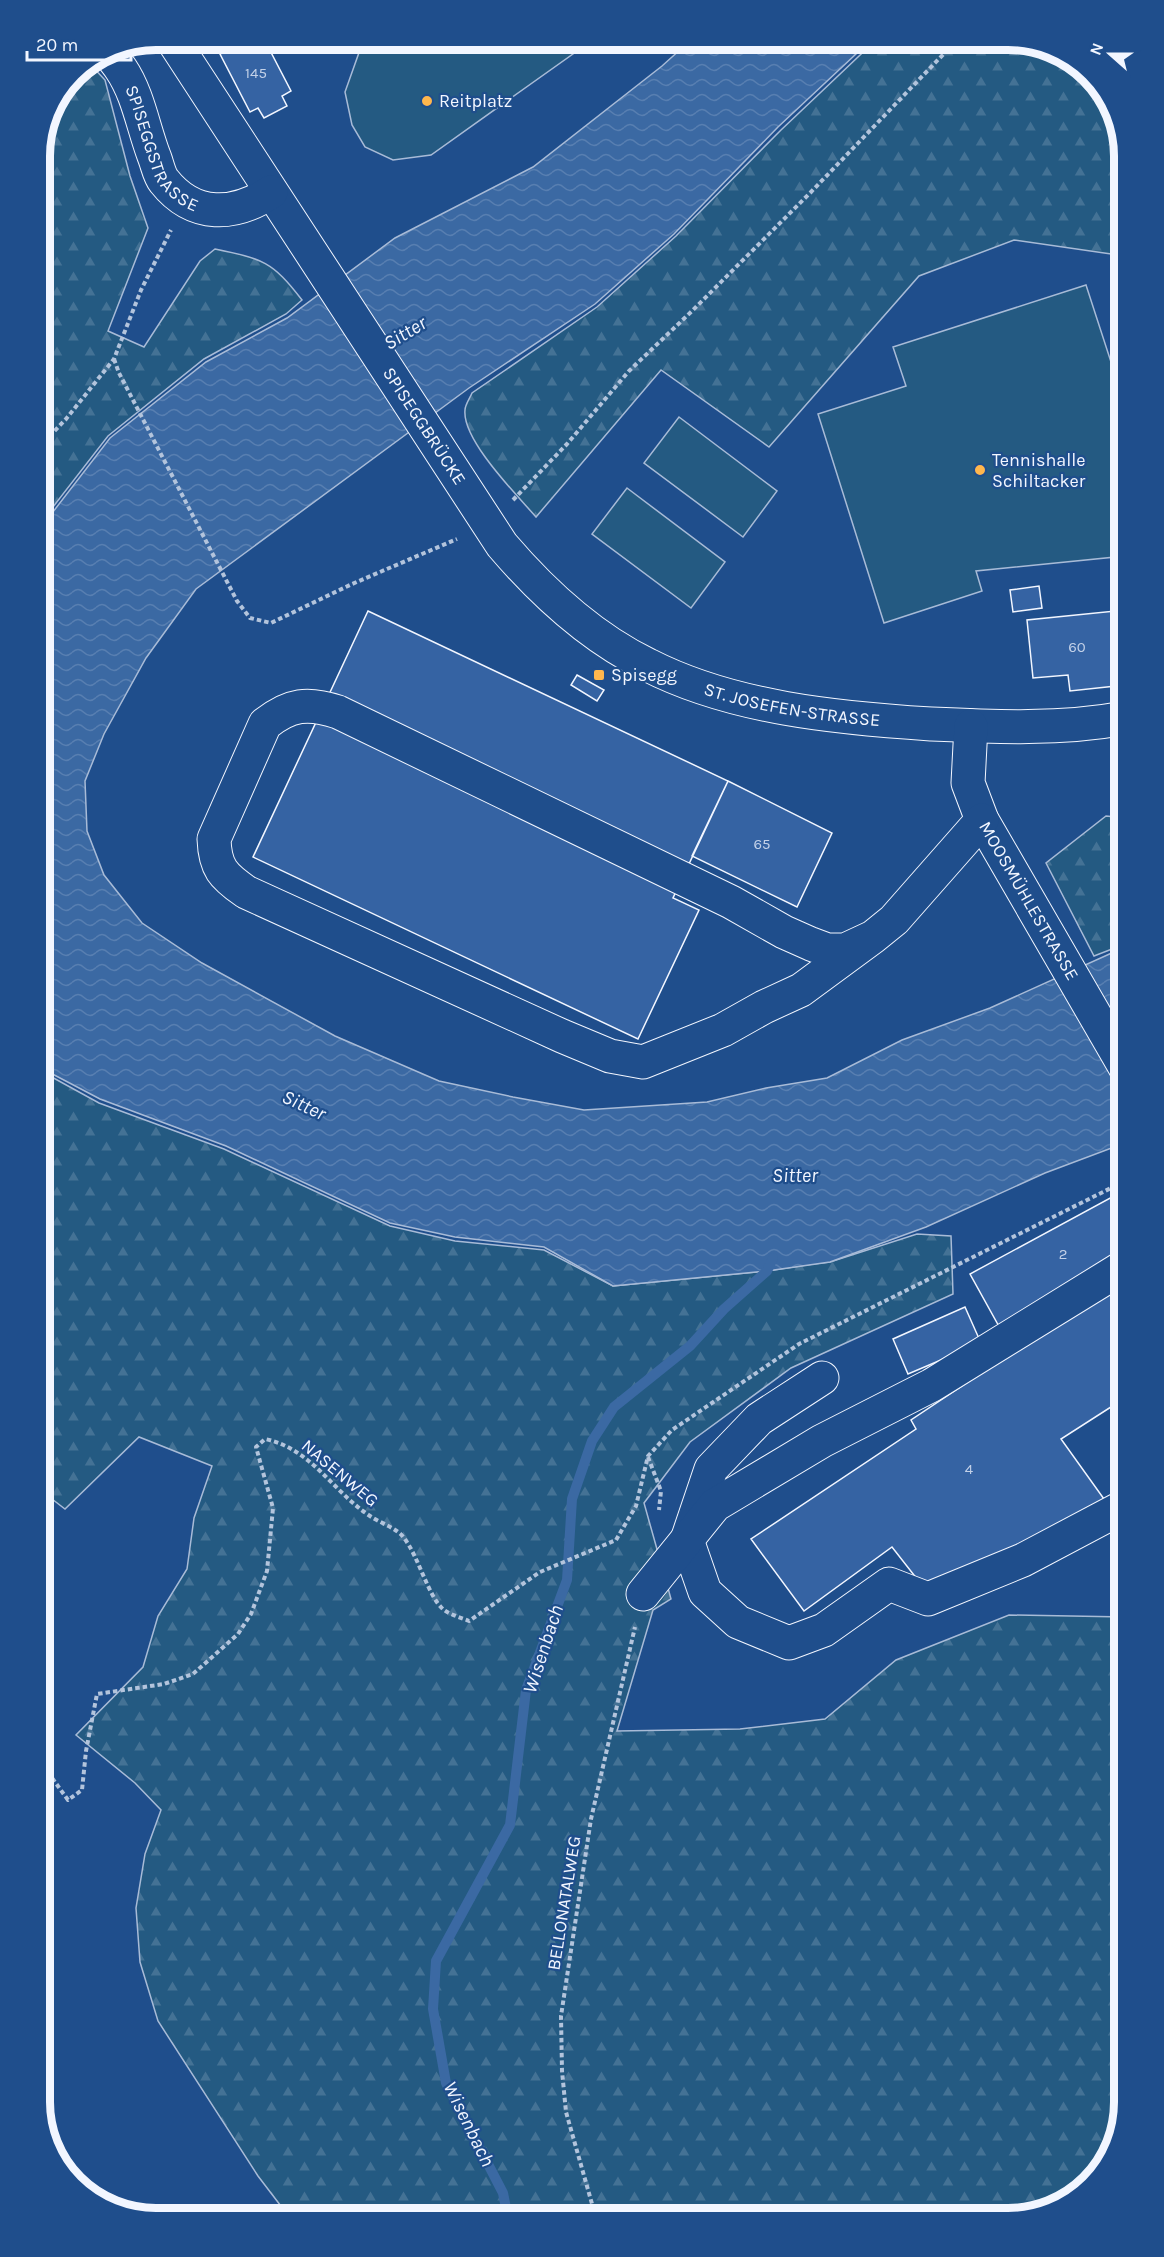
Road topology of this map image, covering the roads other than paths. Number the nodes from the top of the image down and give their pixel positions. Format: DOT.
graph roads {
  1 [pos="179,50"];
  2 [pos="113,59"];
  3 [pos="278,202"];
  4 [pos="483,518"];
  5 [pos="1114,720"];
  6 [pos="971,726"];
  7 [pos="982,820"];
  8 [pos="873,938"];
  9 [pos="1114,1048"];
  10 [pos="1114,1273"];
  11 [pos="822,1378"];
  12 [pos="1114,1512"];
  13 [pos="687,1540"];
  14 [pos="643,1594"];
  1 -- 3 [label="street, SPISEGGBRÜCKE"];
  2 -- 3 [label="street, SPISEGGSTRASSE"];
  3 -- 4 [label="street, SPISEGGBRÜCKE"];
  4 -- 6 [label="street, ST. JOSEFEN-STRASSE"];
  5 -- 6 [label="street, ST. JOSEFEN-STRASSE"];
  6 -- 7 [label="street, MOOSMÜHLESTRASSE"];
  7 -- 8 [label="street"];
  7 -- 9 [label="street, MOOSMÜHLESTRASSE"];
  8 -- 8 [label="street"];
  10 -- 13 [label="street"];
  11 -- 13 [label="street"];
  12 -- 13 [label="street"];
  13 -- 14 [label="street"];
}
